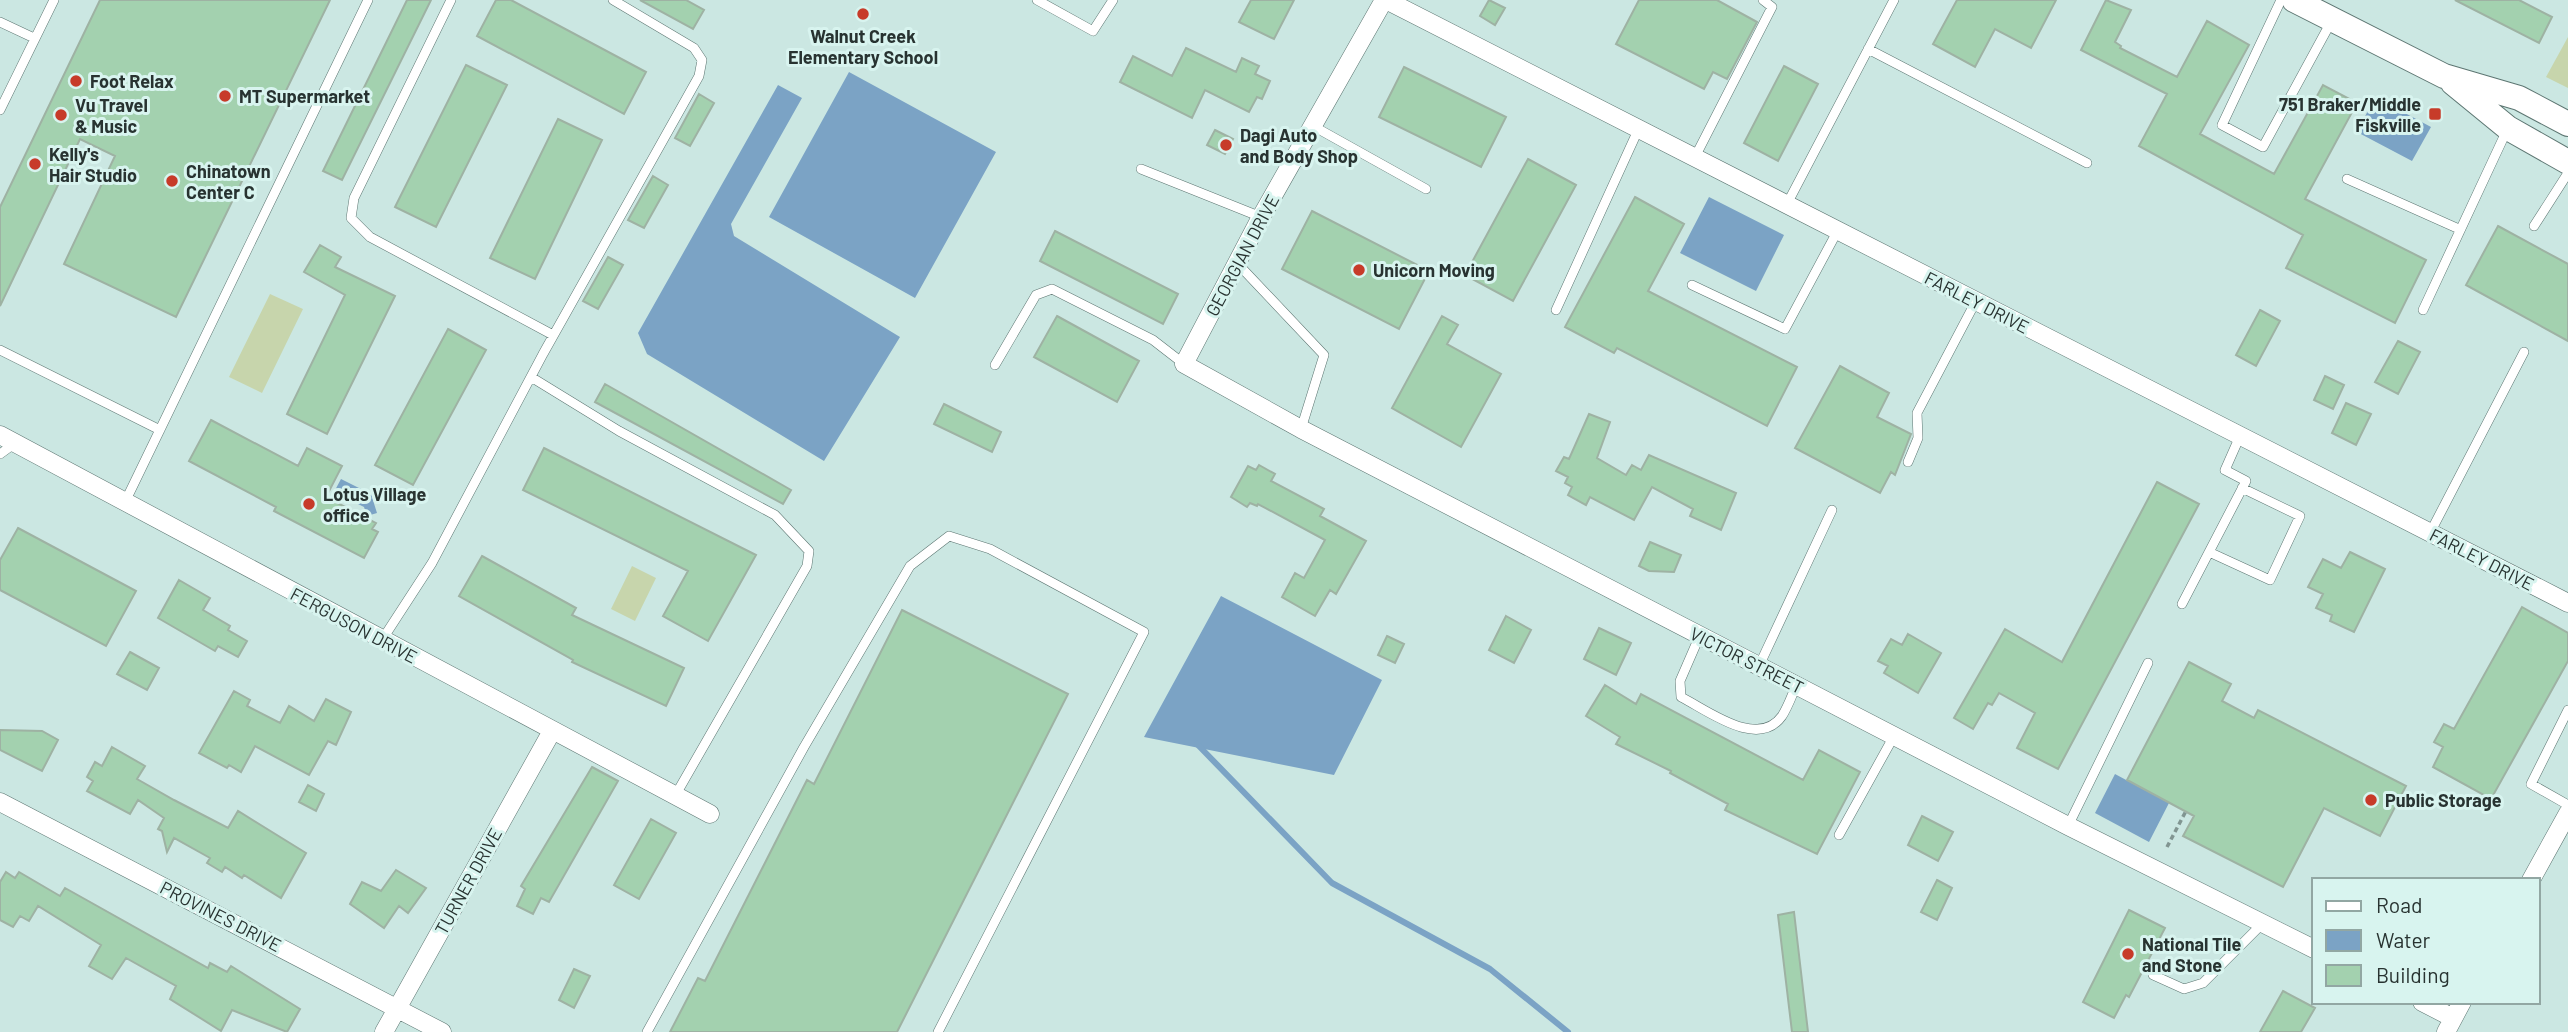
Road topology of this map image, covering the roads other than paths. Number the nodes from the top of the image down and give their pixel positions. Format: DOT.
graph roads {
  1 [pos="54,0"];
  2 [pos="368,0"];
  3 [pos="451,0"];
  4 [pos="613,0"];
  5 [pos="1037,0"];
  6 [pos="1113,0"];
  7 [pos="1385,0"];
  8 [pos="1763,0"];
  9 [pos="1894,0"];
  10 [pos="2281,0"];
  11 [pos="2294,0"];
  12 [pos="2332,19"];
  13 [pos="0,22"];
  14 [pos="34,38"];
  15 [pos="1868,49"];
  16 [pos="2444,76"];
  17 [pos="0,110"];
  18 [pos="2568,124"];
  19 [pos="1313,126"];
  20 [pos="1639,128"];
  21 [pos="2508,128"];
  22 [pos="1695,157"];
  23 [pos="2568,162"];
  24 [pos="2087,163"];
  25 [pos="1141,169"];
  26 [pos="2568,173"];
  27 [pos="2347,179"];
  28 [pos="1426,189"];
  29 [pos="1787,204"];
  30 [pos="1261,217"];
  31 [pos="2534,226"];
  32 [pos="2459,229"];
  33 [pos="1838,230"];
  34 [pos="1237,262"];
  35 [pos="1692,285"];
  36 [pos="1976,301"];
  37 [pos="1556,310"];
  38 [pos="2423,310"];
  39 [pos="553,335"];
  40 [pos="0,350"];
  41 [pos="2524,352"];
  42 [pos="1184,364"];
  43 [pos="995,365"];
  44 [pos="531,377"];
  45 [pos="1301,429"];
  46 [pos="159,430"];
  47 [pos="2240,436"];
  48 [pos="5,444"];
  49 [pos="1908,462"];
  50 [pos="2242,488"];
  51 [pos="125,502"];
  52 [pos="1832,510"];
  53 [pos="2430,533"];
  54 [pos="2209,552"];
  55 [pos="2568,603"];
  56 [pos="2182,604"];
  57 [pos="1700,635"];
  58 [pos="382,640"];
  59 [pos="2148,663"];
  60 [pos="1759,666"];
  61 [pos="1796,686"];
  62 [pos="2568,710"];
  63 [pos="552,731"];
  64 [pos="1894,736"];
  65 [pos="675,796"];
  66 [pos="0,802"];
  67 [pos="2568,805"];
  68 [pos="2568,813"];
  69 [pos="709,814"];
  70 [pos="2068,826"];
  71 [pos="1839,835"];
  72 [pos="2532,878"];
  73 [pos="2263,923"];
  74 [pos="2312,948"];
  75 [pos="2153,975"];
  76 [pos="2425,1004"];
  77 [pos="398,1007"];
  78 [pos="2454,1017"];
  79 [pos="384,1032"];
  80 [pos="442,1032"];
  81 [pos="647,1032"];
  82 [pos="939,1032"];
  1 -- 14 [label="lane"];
  2 -- 46 [label="lane"];
  3 -- 39 [label="lane"];
  4 -- 39 [label="lane"];
  5 -- 6 [label="lane"];
  7 -- 19 [label="street, GEORGIAN DRIVE"];
  7 -- 20 [label="street, FARLEY DRIVE"];
  8 -- 22 [label="lane"];
  9 -- 15 [label="lane"];
  10 -- 12 [label="lane"];
  11 -- 12 [label="main road"];
  12 -- 16 [label="main road"];
  13 -- 14 [label="lane"];
  14 -- 17 [label="lane"];
  15 -- 24 [label="lane"];
  15 -- 29 [label="lane"];
  16 -- 18 [label="main road"];
  16 -- 21 [label="main road"];
  19 -- 28 [label="lane"];
  19 -- 30 [label="street, GEORGIAN DRIVE"];
  20 -- 22 [label="street, FARLEY DRIVE"];
  20 -- 37 [label="lane"];
  21 -- 23 [label="main road"];
  21 -- 32 [label="lane"];
  22 -- 29 [label="street, FARLEY DRIVE"];
  25 -- 30 [label="lane"];
  26 -- 31 [label="lane"];
  27 -- 32 [label="lane"];
  29 -- 33 [label="street, FARLEY DRIVE"];
  30 -- 34 [label="street, GEORGIAN DRIVE"];
  32 -- 38 [label="lane"];
  33 -- 35 [label="lane"];
  33 -- 36 [label="street, FARLEY DRIVE"];
  34 -- 42 [label="street, GEORGIAN DRIVE"];
  34 -- 45 [label="lane"];
  36 -- 47 [label="street, FARLEY DRIVE"];
  36 -- 49 [label="lane"];
  39 -- 44 [label="lane"];
  40 -- 46 [label="lane"];
  41 -- 53 [label="lane"];
  42 -- 43 [label="lane"];
  42 -- 45 [label="street, VICTOR STREET"];
  44 -- 58 [label="lane"];
  44 -- 65 [label="lane"];
  45 -- 57 [label="street, VICTOR STREET"];
  46 -- 51 [label="lane"];
  47 -- 50 [label="lane"];
  47 -- 53 [label="street, FARLEY DRIVE"];
  48 -- 51 [label="street, FERGUSON DRIVE"];
  50 -- 54 [label="lane"];
  50 -- 54 [label="lane"];
  51 -- 58 [label="street, FERGUSON DRIVE"];
  52 -- 60 [label="lane"];
  53 -- 55 [label="street, FARLEY DRIVE"];
  54 -- 56 [label="lane"];
  57 -- 60 [label="street, VICTOR STREET"];
  57 -- 61 [label="lane"];
  58 -- 63 [label="street, FERGUSON DRIVE"];
  59 -- 70 [label="lane"];
  60 -- 61 [label="street, VICTOR STREET"];
  61 -- 64 [label="street, VICTOR STREET"];
  62 -- 67 [label="lane"];
  63 -- 65 [label="street, FERGUSON DRIVE"];
  63 -- 77 [label="street, TURNER DRIVE"];
  64 -- 70 [label="street, VICTOR STREET"];
  64 -- 71 [label="lane"];
  65 -- 69 [label="street, FERGUSON DRIVE"];
  66 -- 77 [label="street, PROVINES DRIVE"];
  68 -- 72 [label="street"];
  70 -- 73 [label="street, VICTOR STREET"];
  73 -- 74 [label="street, VICTOR STREET"];
  73 -- 75 [label="lane"];
  76 -- 78 [label="street"];
  77 -- 79 [label="street, TURNER DRIVE"];
  77 -- 80 [label="street, PROVINES DRIVE"];
  81 -- 82 [label="lane"];
}
